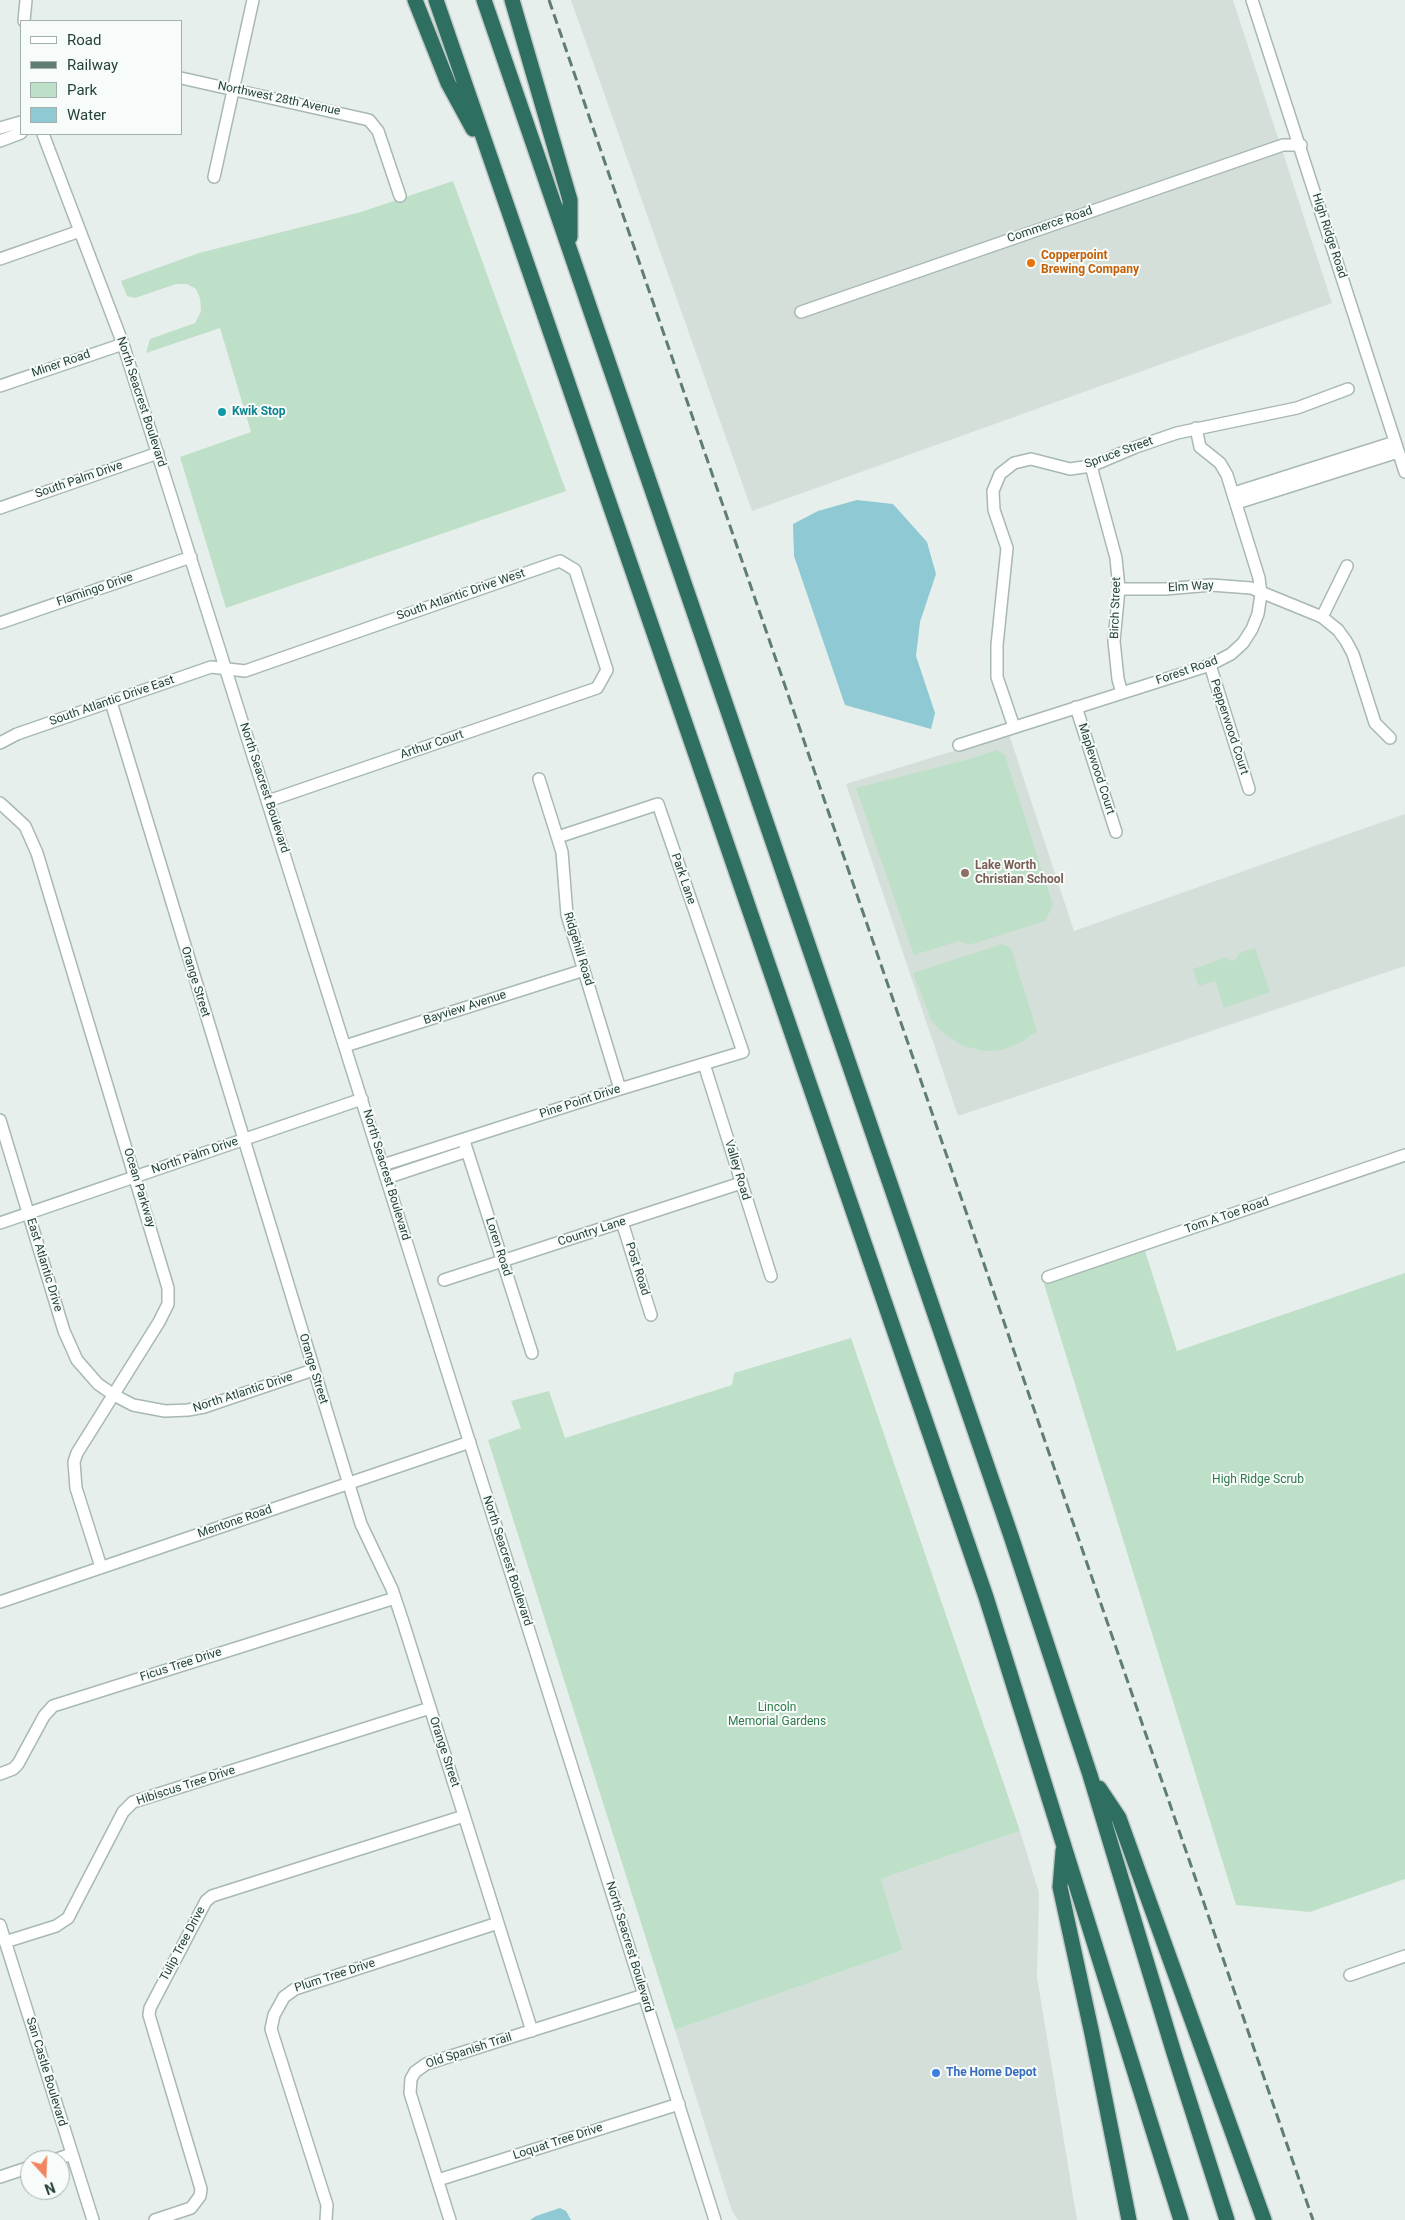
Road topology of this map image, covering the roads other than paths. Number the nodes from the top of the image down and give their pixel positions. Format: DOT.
graph roads {
  1 [pos="26,0"];
  2 [pos="252,0"];
  3 [pos="415,0"];
  4 [pos="436,0"];
  5 [pos="484,0"];
  6 [pos="512,0"];
  7 [pos="1252,0"];
  8 [pos="24,20"];
  9 [pos="182,78"];
  10 [pos="233,89"];
  11 [pos="20,122"];
  12 [pos="0,128"];
  13 [pos="20,133"];
  14 [pos="43,135"];
  15 [pos="0,141"];
  16 [pos="1301,145"];
  17 [pos="494,169"];
  18 [pos="214,176"];
  19 [pos="400,196"];
  20 [pos="80,231"];
  21 [pos="570,249"];
  22 [pos="0,259"];
  23 [pos="801,312"];
  24 [pos="123,344"];
  25 [pos="0,386"];
  26 [pos="1348,389"];
  27 [pos="1196,428"];
  28 [pos="1397,447"];
  29 [pos="158,453"];
  30 [pos="1091,466"];
  31 [pos="1405,472"];
  32 [pos="1235,498"];
  33 [pos="0,508"];
  34 [pos="191,557"];
  35 [pos="1347,566"];
  36 [pos="1119,589"];
  37 [pos="1261,594"];
  38 [pos="1322,617"];
  39 [pos="0,623"];
  40 [pos="1210,665"];
  41 [pos="226,669"];
  42 [pos="596,688"];
  43 [pos="1122,693"];
  44 [pos="110,702"];
  45 [pos="1076,707"];
  46 [pos="1014,727"];
  47 [pos="1390,738"];
  48 [pos="0,743"];
  49 [pos="959,746"];
  50 [pos="539,779"];
  51 [pos="1249,789"];
  52 [pos="268,801"];
  53 [pos="0,804"];
  54 [pos="1116,832"];
  55 [pos="558,837"];
  56 [pos="584,970"];
  57 [pos="345,1046"];
  58 [pos="742,1052"];
  59 [pos="704,1064"];
  60 [pos="620,1089"];
  61 [pos="362,1099"];
  62 [pos="0,1120"];
  63 [pos="243,1140"];
  64 [pos="466,1146"];
  65 [pos="1405,1155"];
  66 [pos="420,1160"];
  67 [pos="383,1166"];
  68 [pos="136,1176"];
  69 [pos="386,1178"];
  70 [pos="741,1183"];
  71 [pos="28,1214"];
  72 [pos="622,1222"];
  73 [pos="0,1223"];
  74 [pos="502,1261"];
  75 [pos="771,1276"];
  76 [pos="1048,1277"];
  77 [pos="444,1280"];
  78 [pos="651,1315"];
  79 [pos="532,1353"];
  80 [pos="313,1370"];
  81 [pos="114,1395"];
  82 [pos="470,1442"];
  83 [pos="348,1484"];
  84 [pos="101,1567"];
  85 [pos="395,1598"];
  86 [pos="0,1602"];
  87 [pos="430,1708"];
  88 [pos="0,1774"];
  89 [pos="1090,1775"];
  90 [pos="464,1816"];
  91 [pos="1064,1842"];
  92 [pos="498,1923"];
  93 [pos="0,1925"];
  94 [pos="5,1942"];
  95 [pos="1405,1956"];
  96 [pos="1350,1975"];
  97 [pos="644,1995"];
  98 [pos="532,2031"];
  99 [pos="679,2104"];
  100 [pos="72,2154"];
  101 [pos="20,2171"];
  102 [pos="0,2177"];
  103 [pos="438,2180"];
  104 [pos="1262,2214"];
  105 [pos="93,2220"];
  106 [pos="155,2220"];
  107 [pos="326,2220"];
  108 [pos="450,2220"];
  109 [pos="715,2220"];
  110 [pos="1129,2220"];
  111 [pos="1181,2220"];
  112 [pos="1227,2220"];
  1 -- 8 [label="street"];
  2 -- 10 [label="street"];
  3 -- 17 [label="highway"];
  4 -- 17 [label="highway"];
  5 -- 21 [label="highway"];
  6 -- 21 [label="highway"];
  7 -- 16 [label="street, High Ridge Road"];
  9 -- 10 [label="street, Northwest 28th Avenue"];
  10 -- 18 [label="street"];
  10 -- 19 [label="street, Northwest 28th Avenue"];
  11 -- 12 [label="street"];
  13 -- 15 [label="street"];
  14 -- 20 [label="street, North Seacrest Boulevard"];
  16 -- 23 [label="street, Commerce Road"];
  16 -- 28 [label="street, High Ridge Road"];
  17 -- 91 [label="highway"];
  20 -- 22 [label="street"];
  20 -- 24 [label="street, North Seacrest Boulevard"];
  21 -- 89 [label="highway"];
  24 -- 25 [label="street, Miner Road"];
  24 -- 29 [label="street, North Seacrest Boulevard"];
  26 -- 27 [label="street, Spruce Street"];
  27 -- 30 [label="street, Spruce Street"];
  27 -- 32 [label="street, Forest Road"];
  28 -- 31 [label="street, High Ridge Road"];
  28 -- 32 [label="street"];
  29 -- 33 [label="street, South Palm Drive"];
  29 -- 34 [label="street, North Seacrest Boulevard"];
  30 -- 36 [label="street, Birch Street"];
  30 -- 46 [label="street, Spruce Street"];
  32 -- 37 [label="street, Forest Road"];
  34 -- 39 [label="street, Flamingo Drive"];
  34 -- 41 [label="street, North Seacrest Boulevard"];
  35 -- 38 [label="street"];
  36 -- 37 [label="street, Elm Way"];
  36 -- 43 [label="street, Birch Street"];
  37 -- 38 [label="street, Elm Way"];
  37 -- 40 [label="street, Forest Road"];
  38 -- 47 [label="street"];
  40 -- 43 [label="street, Forest Road"];
  40 -- 51 [label="street, Pepperwood Court"];
  41 -- 42 [label="street, South Atlantic Drive West"];
  41 -- 44 [label="street, South Atlantic Drive East"];
  41 -- 52 [label="street, North Seacrest Boulevard"];
  42 -- 52 [label="street, Arthur Court"];
  43 -- 45 [label="street, Forest Road"];
  44 -- 48 [label="street, South Atlantic Drive East"];
  44 -- 63 [label="street, Orange Street"];
  45 -- 46 [label="street, Forest Road"];
  45 -- 54 [label="street, Maplewood Court"];
  46 -- 49 [label="street, Forest Road"];
  50 -- 55 [label="street, Ridgehill Road"];
  52 -- 57 [label="street, North Seacrest Boulevard"];
  53 -- 68 [label="street, Ocean Parkway"];
  55 -- 56 [label="street, Ridgehill Road"];
  55 -- 58 [label="street, Park Lane"];
  56 -- 57 [label="street, Bayview Avenue"];
  56 -- 60 [label="street, Ridgehill Road"];
  57 -- 61 [label="street, North Seacrest Boulevard"];
  58 -- 59 [label="street, Pine Point Drive"];
  59 -- 60 [label="street, Pine Point Drive"];
  59 -- 70 [label="street, Valley Road"];
  60 -- 64 [label="street, Pine Point Drive"];
  61 -- 63 [label="street, North Palm Drive"];
  61 -- 67 [label="street, North Seacrest Boulevard"];
  62 -- 71 [label="street, East Atlantic Drive"];
  63 -- 68 [label="street, North Palm Drive"];
  63 -- 80 [label="street, Orange Street"];
  64 -- 66 [label="street, Pine Point Drive"];
  64 -- 74 [label="street, Loren Road"];
  65 -- 76 [label="street, Tom A Toe Road"];
  66 -- 67 [label="street, Pine Point Drive"];
  66 -- 69 [label="street, Pine Point Drive"];
  67 -- 69 [label="street, North Seacrest Boulevard"];
  68 -- 71 [label="street, North Palm Drive"];
  68 -- 81 [label="street, Ocean Parkway"];
  69 -- 82 [label="street, North Seacrest Boulevard"];
  70 -- 72 [label="street, Country Lane"];
  70 -- 75 [label="street, Valley Road"];
  71 -- 73 [label="street, North Palm Drive"];
  71 -- 81 [label="street, East Atlantic Drive"];
  72 -- 74 [label="street, Country Lane"];
  72 -- 78 [label="street, Post Road"];
  74 -- 77 [label="street, Country Lane"];
  74 -- 79 [label="street, Loren Road"];
  80 -- 81 [label="street, North Atlantic Drive"];
  80 -- 83 [label="street, Orange Street"];
  81 -- 84 [label="street, Ocean Parkway"];
  82 -- 83 [label="street, Mentone Road"];
  82 -- 97 [label="street, North Seacrest Boulevard"];
  83 -- 84 [label="street, Mentone Road"];
  83 -- 85 [label="street, Orange Street"];
  84 -- 86 [label="street, Mentone Road"];
  85 -- 87 [label="street, Orange Street"];
  85 -- 88 [label="street, Ficus Tree Drive"];
  87 -- 90 [label="street, Orange Street"];
  87 -- 94 [label="street, Hibiscus Tree Drive"];
  89 -- 104 [label="highway"];
  89 -- 112 [label="highway"];
  90 -- 92 [label="street, Orange Street"];
  90 -- 106 [label="street, Tulip Tree Drive"];
  91 -- 110 [label="highway"];
  91 -- 111 [label="highway"];
  92 -- 98 [label="street, Orange Street"];
  92 -- 107 [label="street, Plum Tree Drive"];
  93 -- 94 [label="street, San Castle Boulevard"];
  94 -- 100 [label="street, San Castle Boulevard"];
  95 -- 96 [label="street"];
  97 -- 98 [label="street, Old Spanish Trail"];
  97 -- 99 [label="street, North Seacrest Boulevard"];
  98 -- 103 [label="street, Old Spanish Trail"];
  99 -- 103 [label="street, Loquat Tree Drive"];
  99 -- 109 [label="street, North Seacrest Boulevard"];
  100 -- 105 [label="street, San Castle Boulevard"];
  101 -- 102 [label="street"];
  103 -- 108 [label="street, Old Spanish Trail"];
}
